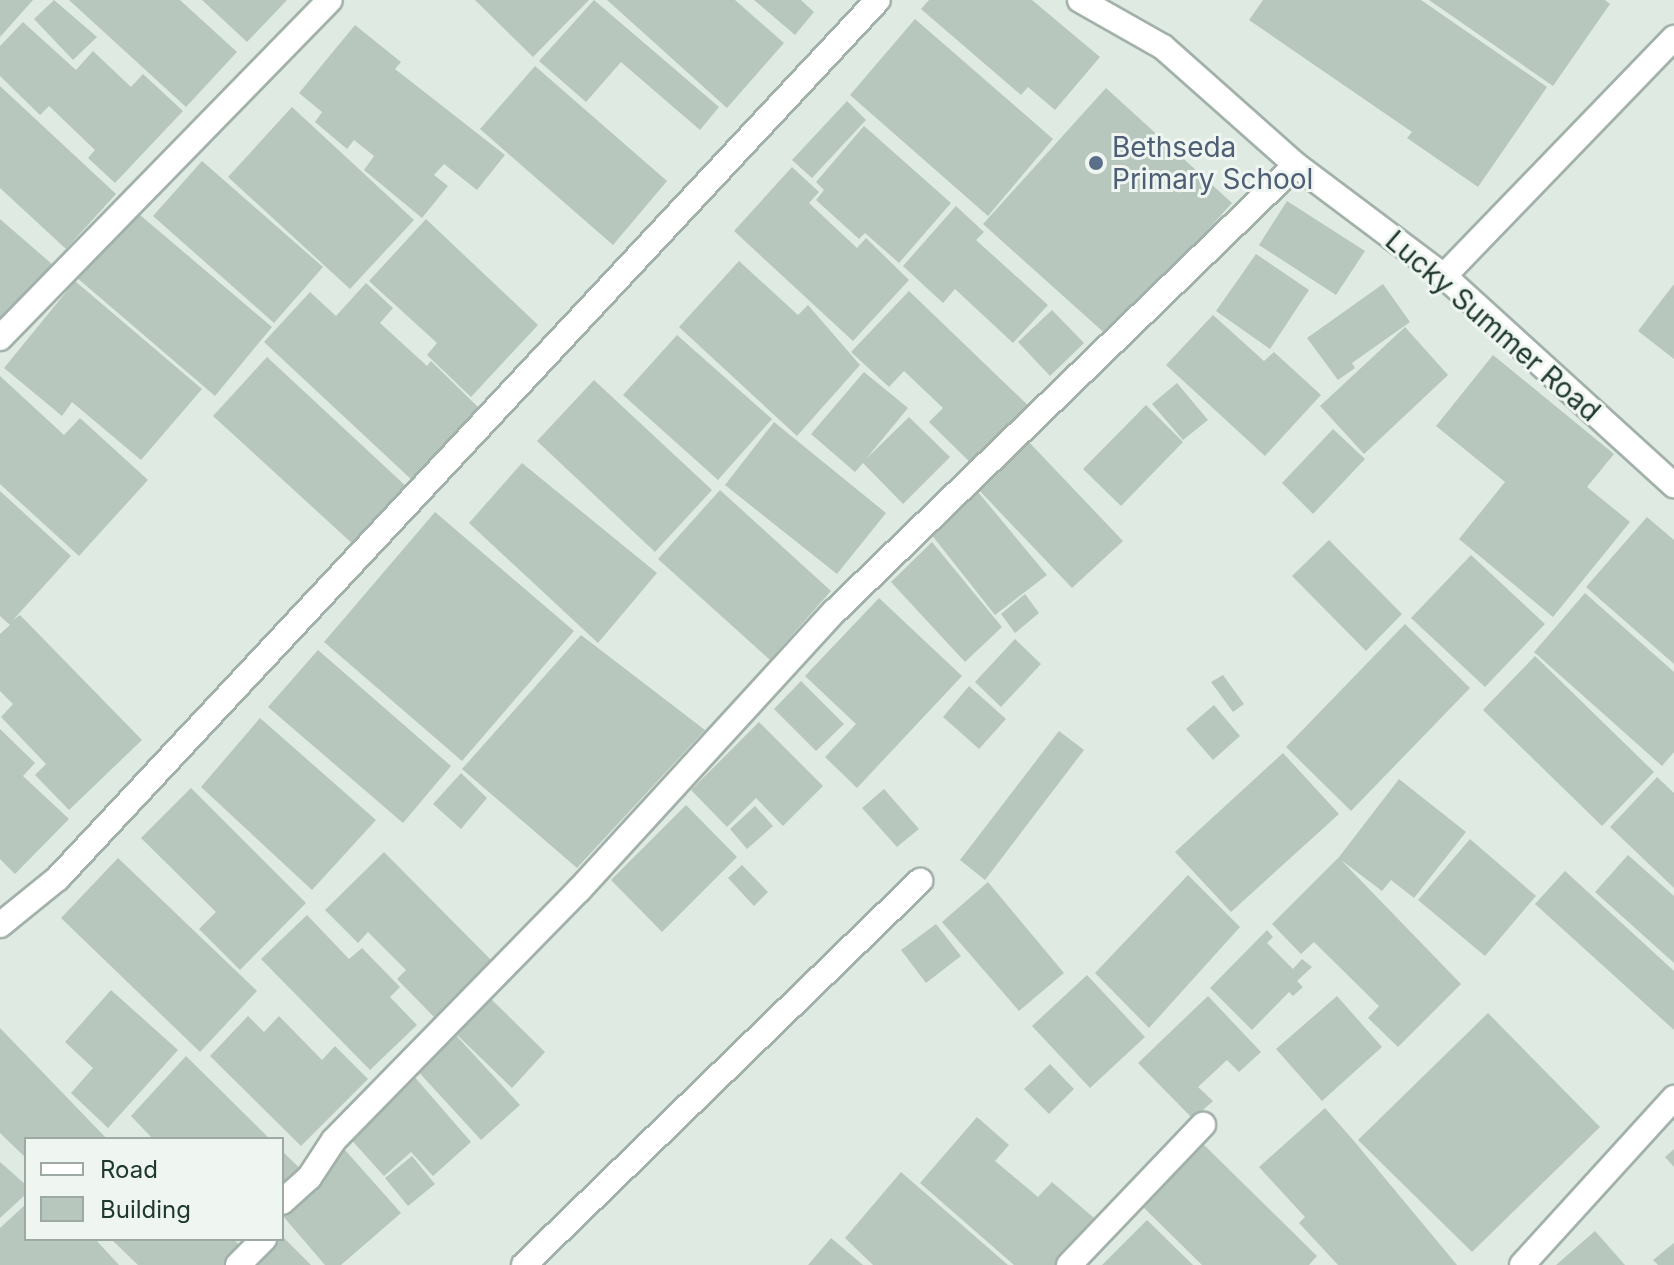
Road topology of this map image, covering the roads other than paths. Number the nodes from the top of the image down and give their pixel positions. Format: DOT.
graph roads {
  1 [pos="330,0"];
  2 [pos="878,0"];
  3 [pos="1080,0"];
  4 [pos="1674,38"];
  5 [pos="1296,165"];
  6 [pos="1444,276"];
  7 [pos="0,338"];
  8 [pos="1674,485"];
  9 [pos="920,881"];
  10 [pos="0,925"];
  11 [pos="1674,1098"];
  12 [pos="1203,1125"];
  13 [pos="284,1200"];
  14 [pos="262,1241"];
  15 [pos="238,1265"];
  16 [pos="524,1265"];
  17 [pos="1069,1265"];
  18 [pos="1522,1265"];
  1 -- 7 [label="street"];
  2 -- 10 [label="street"];
  3 -- 5 [label="street, Lucky Summer Road"];
  4 -- 6 [label="street"];
  5 -- 6 [label="street, Lucky Summer Road"];
  5 -- 13 [label="street"];
  6 -- 8 [label="street, Lucky Summer Road"];
  9 -- 16 [label="street"];
  11 -- 18 [label="street"];
  12 -- 17 [label="street"];
  14 -- 15 [label="street"];
}
